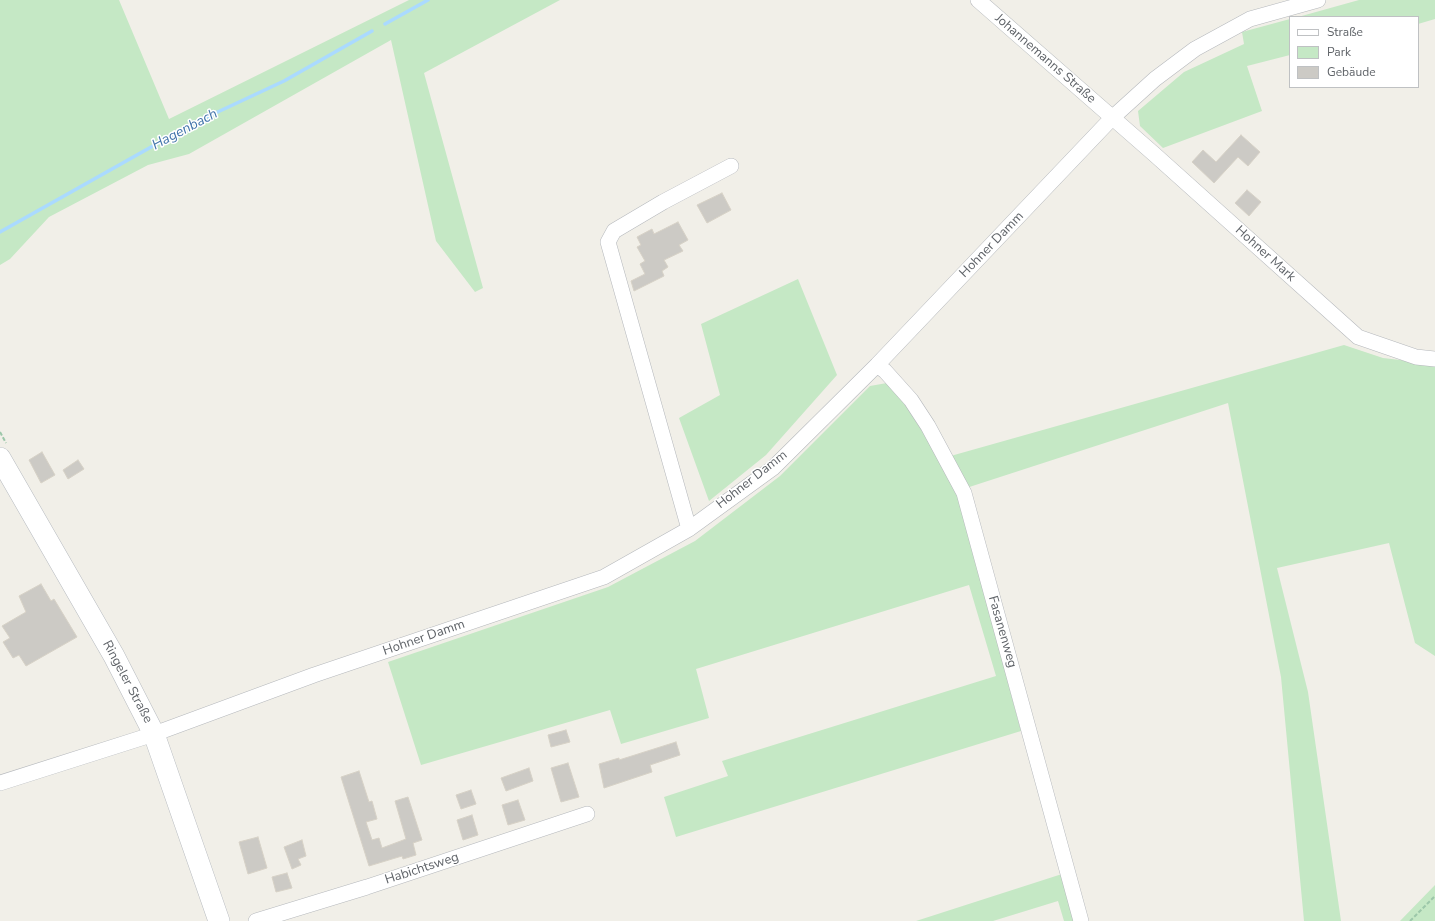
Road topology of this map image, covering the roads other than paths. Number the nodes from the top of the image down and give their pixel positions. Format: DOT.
graph roads {
  1 [pos="978,0"];
  2 [pos="1318,0"];
  3 [pos="1112,118"];
  4 [pos="731,166"];
  5 [pos="1435,359"];
  6 [pos="877,365"];
  7 [pos="0,458"];
  8 [pos="688,529"];
  9 [pos="154,734"];
  10 [pos="0,783"];
  11 [pos="587,814"];
  12 [pos="219,921"];
  13 [pos="256,921"];
  14 [pos="1081,921"];
  1 -- 3 [label="street, Johannemanns Straße"];
  2 -- 3 [label="street, Hohner Damm"];
  3 -- 5 [label="street, Hohner Mark"];
  3 -- 6 [label="street, Hohner Damm"];
  4 -- 8 [label="street"];
  6 -- 8 [label="street, Hohner Damm"];
  6 -- 14 [label="street, Fasanenweg"];
  7 -- 9 [label="street, Ringeler Straße"];
  8 -- 9 [label="street, Hohner Damm"];
  9 -- 10 [label="street, Hohner Damm"];
  9 -- 12 [label="street, Ringeler Straße"];
  11 -- 13 [label="street, Habichtsweg"];
}
